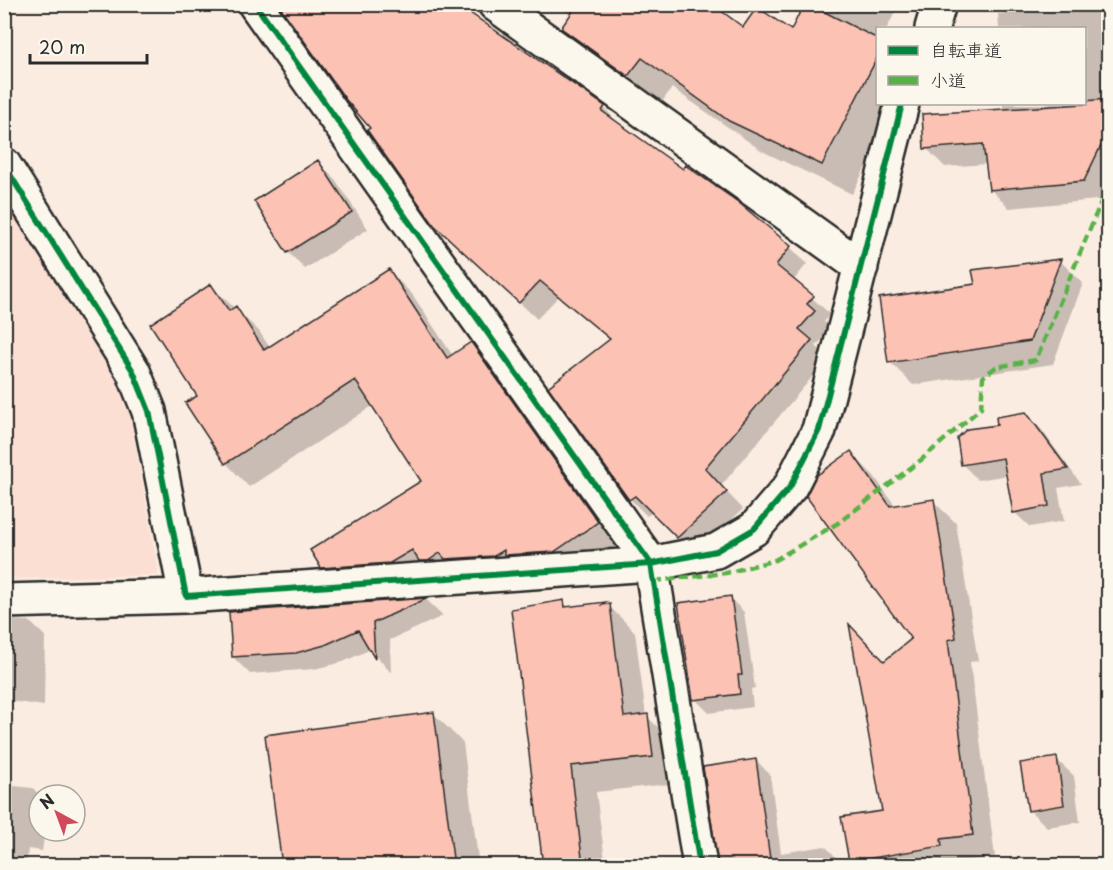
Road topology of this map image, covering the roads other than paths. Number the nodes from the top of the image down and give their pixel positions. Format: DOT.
graph roads {
  1 [pos="255,4"];
  2 [pos="495,4"];
  3 [pos="939,4"];
  4 [pos="932,27"];
  5 [pos="902,105"];
  6 [pos="4,165"];
  7 [pos="861,267"];
  8 [pos="651,564"];
  9 [pos="186,596"];
  10 [pos="4,601"];
  11 [pos="700,866"];
  1 -- 8 [label="street"];
  2 -- 7 [label="street"];
  3 -- 4 [label="street"];
  5 -- 7 [label="street"];
  6 -- 9 [label="street"];
  7 -- 8 [label="street"];
  8 -- 9 [label="street"];
  8 -- 11 [label="street"];
  9 -- 10 [label="street"];
}
